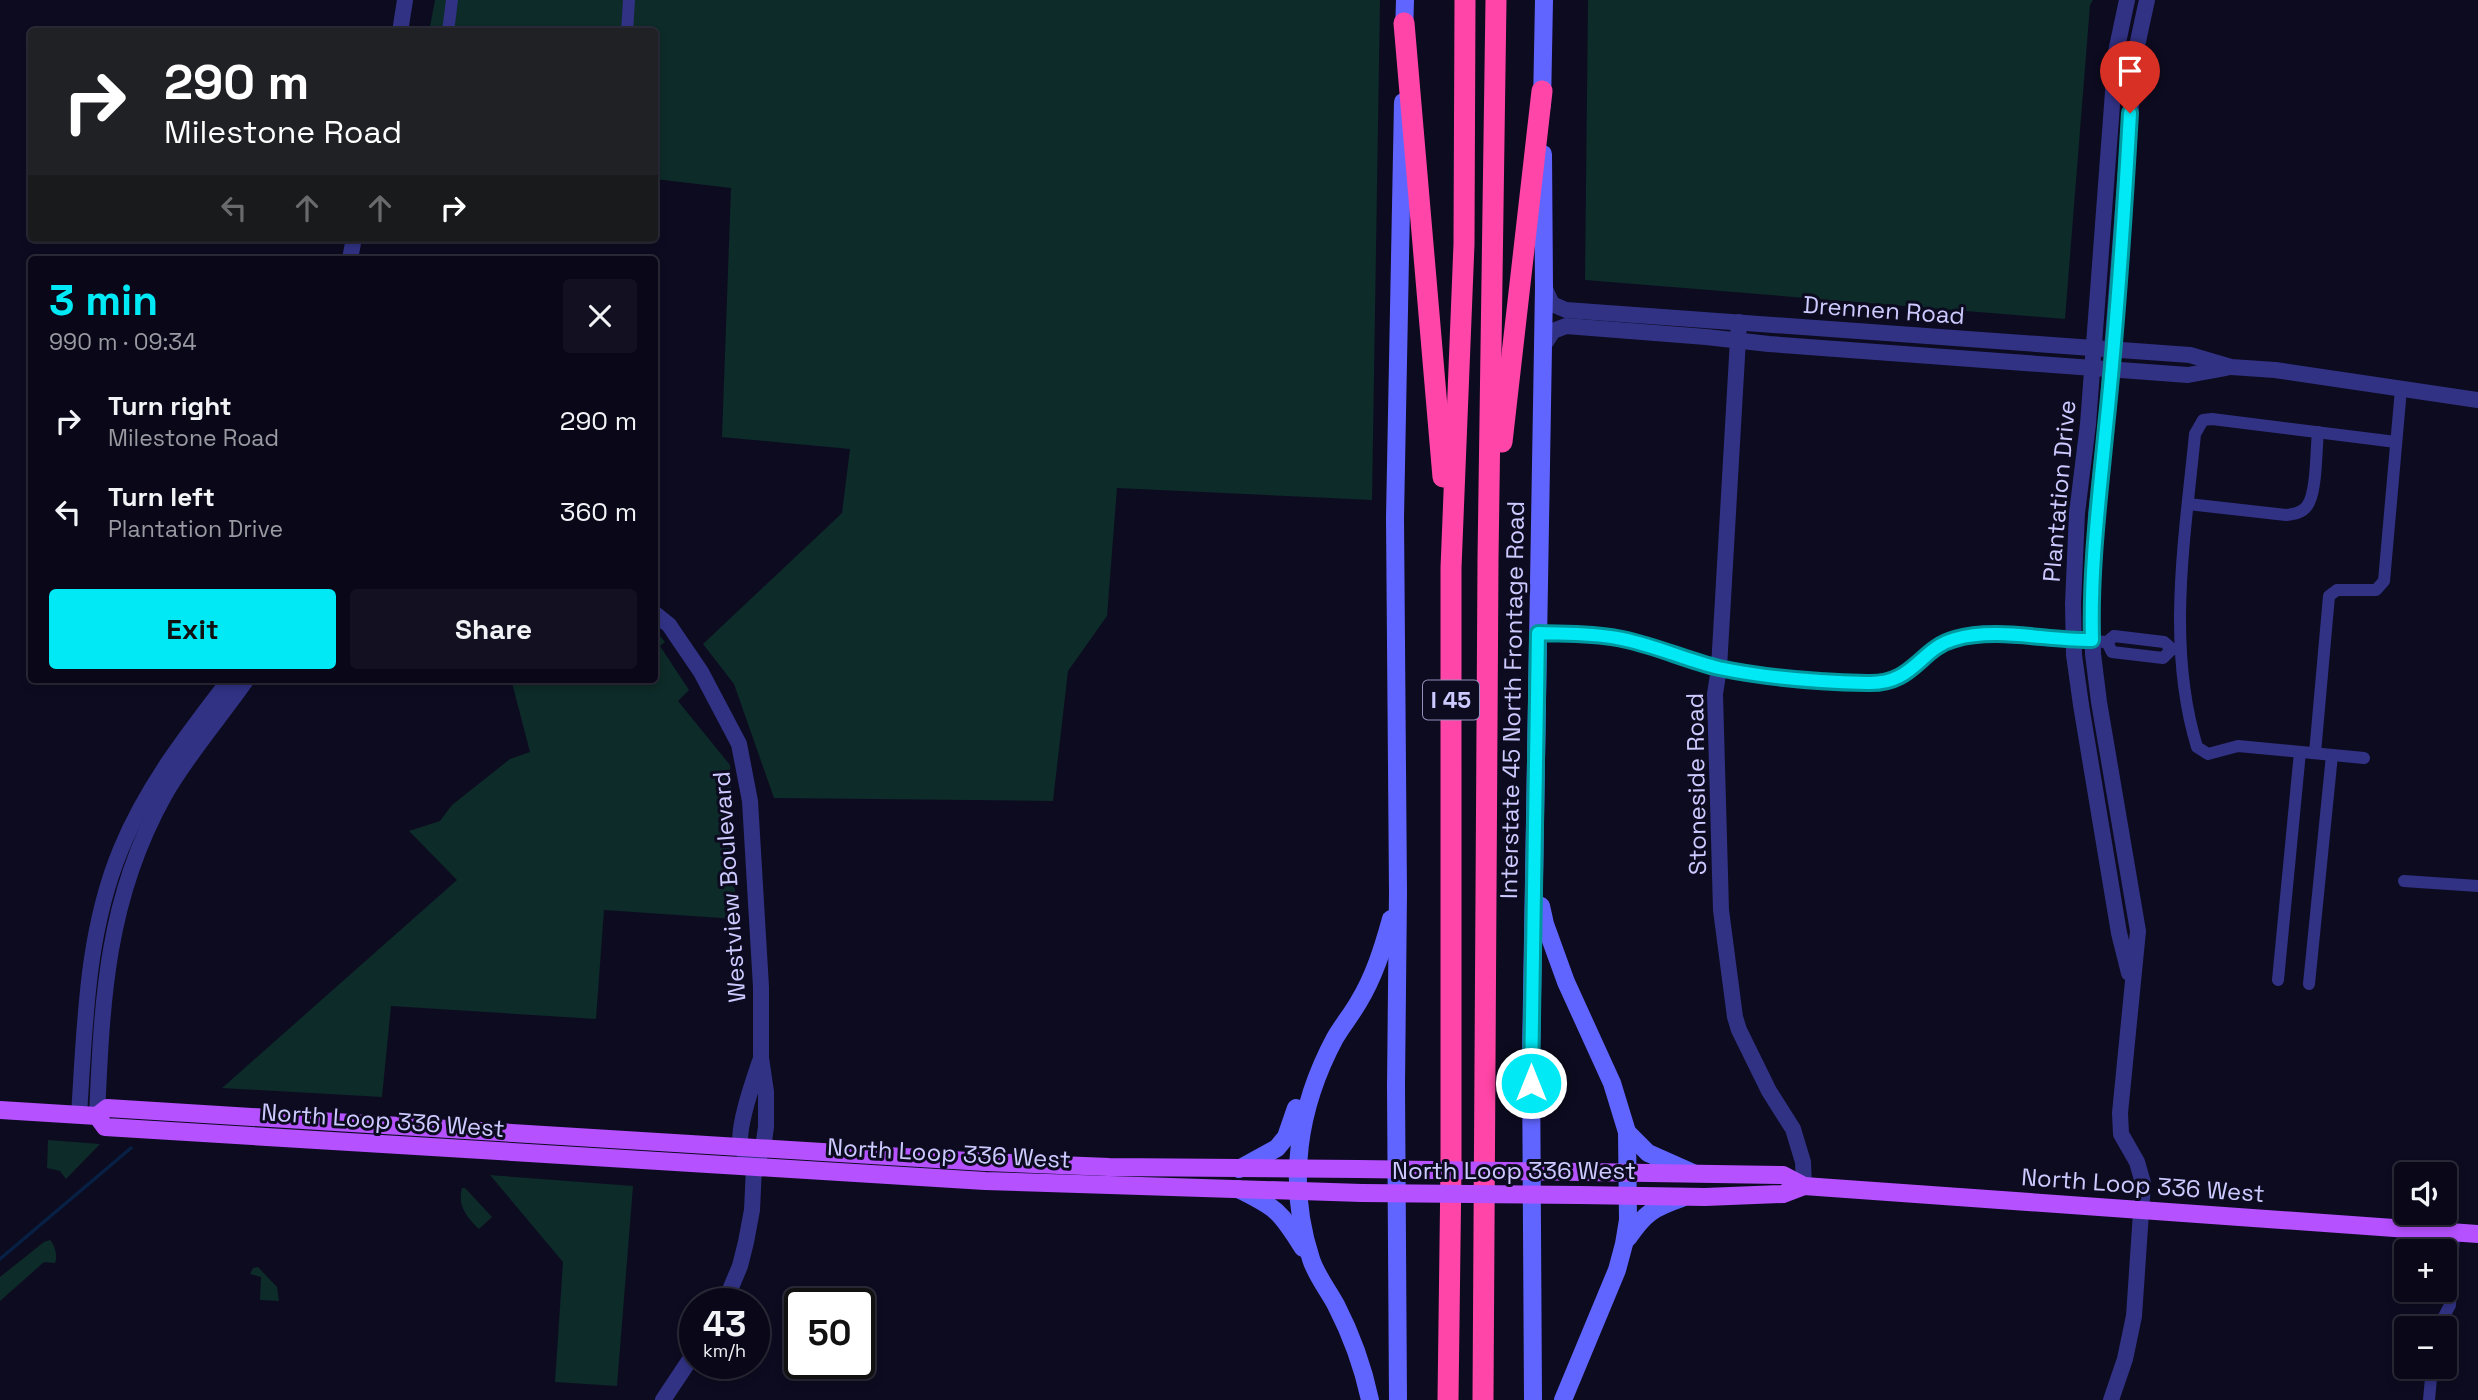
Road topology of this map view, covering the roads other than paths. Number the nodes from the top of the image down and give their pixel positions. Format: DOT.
graph roads {
  1 [pos="405,0"];
  2 [pos="453,0"];
  3 [pos="629,0"];
  4 [pos="1405,0"];
  5 [pos="1465,0"];
  6 [pos="1496,0"];
  7 [pos="1544,0"];
  8 [pos="2127,0"];
  9 [pos="2147,0"];
  10 [pos="1404,23"];
  11 [pos="401,28"];
  12 [pos="449,28"];
  13 [pos="627,28"];
  14 [pos="1542,91"];
  15 [pos="1544,287"];
  16 [pos="1739,322"];
  17 [pos="1738,341"];
  18 [pos="1542,348"];
  19 [pos="2094,348"];
  20 [pos="2113,350"];
  21 [pos="2231,367"];
  22 [pos="2092,368"];
  23 [pos="2111,369"];
  24 [pos="2401,388"];
  25 [pos="2478,400"];
  26 [pos="2318,432"];
  27 [pos="2396,442"];
  28 [pos="2188,504"];
  29 [pos="1488,559"];
  30 [pos="1451,568"];
  31 [pos="658,616"];
  32 [pos="1538,633"];
  33 [pos="2141,639"];
  34 [pos="2074,641"];
  35 [pos="2100,641"];
  36 [pos="2176,649"];
  37 [pos="2139,655"];
  38 [pos="1718,668"];
  39 [pos="229,688"];
  40 [pos="2300,752"];
  41 [pos="2315,753"];
  42 [pos="2332,755"];
  43 [pos="2364,758"];
  44 [pos="1534,868"];
  45 [pos="2404,881"];
  46 [pos="2478,886"];
  47 [pos="1398,892"];
  48 [pos="2278,980"];
  49 [pos="2132,983"];
  50 [pos="2309,984"];
  51 [pos="1334,1040"];
  52 [pos="761,1058"];
  53 [pos="0,1110"];
  54 [pos="88,1116"];
  55 [pos="460,1130"];
  56 [pos="1627,1132"];
  57 [pos="741,1147"];
  58 [pos="763,1148"];
  59 [pos="457,1149"];
  60 [pos="754,1167"];
  61 [pos="1299,1168"];
  62 [pos="1239,1169"];
  63 [pos="1627,1173"];
  64 [pos="1693,1173"];
  65 [pos="1804,1186"];
  66 [pos="1238,1189"];
  67 [pos="1300,1193"];
  68 [pos="1627,1195"];
  69 [pos="1687,1196"];
  70 [pos="2140,1210"];
  71 [pos="2454,1233"];
  72 [pos="2478,1234"];
  73 [pos="1624,1244"];
  74 [pos="1311,1261"];
  75 [pos="731,1288"];
  76 [pos="2444,1316"];
  77 [pos="679,1376"];
  78 [pos="2431,1379"];
  79 [pos="663,1400"];
  80 [pos="1370,1400"];
  81 [pos="1398,1400"];
  82 [pos="1448,1400"];
  83 [pos="1483,1400"];
  84 [pos="1532,1400"];
  85 [pos="1563,1400"];
  86 [pos="2111,1400"];
  87 [pos="2429,1400"];
  1 -- 11 [label="street"];
  2 -- 12 [label="street"];
  3 -- 13 [label="street"];
  4 -- 10 [label="main road"];
  5 -- 30 [label="highway, I 45"];
  6 -- 29 [label="highway, I 45"];
  7 -- 14 [label="main road, Interstate 45 North Frontage Road"];
  8 -- 19 [label="street, Plantation Drive"];
  9 -- 20 [label="street, Plantation Drive"];
  10 -- 30 [label="highway"];
  10 -- 47 [label="main road"];
  14 -- 15 [label="main road, Interstate 45 North Frontage Road"];
  14 -- 29 [label="highway"];
  15 -- 16 [label="street, Drennen Road"];
  15 -- 18 [label="main road, Interstate 45 North Frontage Road"];
  16 -- 17 [label="street, Stoneside Road"];
  16 -- 19 [label="street, Drennen Road"];
  17 -- 18 [label="street, Drennen Road"];
  17 -- 22 [label="street, Drennen Road"];
  17 -- 38 [label="street, Stoneside Road"];
  18 -- 32 [label="main road, Interstate 45 North Frontage Road"];
  19 -- 20 [label="street, Drennen Road"];
  19 -- 22 [label="street, Plantation Drive"];
  20 -- 21 [label="street, Drennen Road"];
  20 -- 23 [label="street, Plantation Drive"];
  21 -- 23 [label="street, Drennen Road"];
  21 -- 24 [label="street, Drennen Road"];
  22 -- 23 [label="street, Drennen Road"];
  22 -- 34 [label="street, Plantation Drive"];
  23 -- 35 [label="street, Plantation Drive"];
  24 -- 25 [label="street, Drennen Road"];
  24 -- 27 [label="street"];
  26 -- 27 [label="street"];
  26 -- 28 [label="street"];
  26 -- 28 [label="street"];
  27 -- 41 [label="street"];
  28 -- 36 [label="street"];
  29 -- 83 [label="highway, I 45"];
  30 -- 82 [label="highway, I 45"];
  31 -- 52 [label="street, Westview Boulevard"];
  32 -- 38 [label="street"];
  32 -- 44 [label="main road, Interstate 45 North Frontage Road"];
  33 -- 35 [label="street"];
  33 -- 36 [label="street"];
  33 -- 37 [label="street"];
  34 -- 35 [label="street"];
  34 -- 38 [label="street"];
  34 -- 49 [label="street, Plantation Drive"];
  35 -- 37 [label="street"];
  35 -- 49 [label="street, Plantation Drive"];
  36 -- 37 [label="street"];
  36 -- 40 [label="street"];
  38 -- 65 [label="street, Stoneside Road"];
  39 -- 54 [label="street"];
  40 -- 41 [label="street"];
  40 -- 48 [label="street"];
  41 -- 42 [label="street"];
  42 -- 43 [label="street"];
  42 -- 50 [label="street"];
  44 -- 56 [label="main road"];
  44 -- 84 [label="main road, Interstate 45 North Frontage Road"];
  45 -- 46 [label="street"];
  47 -- 51 [label="main road"];
  47 -- 81 [label="main road"];
  49 -- 70 [label="street, Plantation Drive"];
  51 -- 61 [label="main road"];
  51 -- 62 [label="main road"];
  52 -- 57 [label="street, Westview Boulevard"];
  52 -- 58 [label="street, Westview Boulevard"];
  53 -- 54 [label="main road, North Loop 336 West"];
  54 -- 55 [label="main road, North Loop 336 West"];
  54 -- 59 [label="main road, North Loop 336 West"];
  55 -- 57 [label="main road, North Loop 336 West"];
  55 -- 59 [label="main road"];
  56 -- 63 [label="main road"];
  56 -- 64 [label="main road"];
  57 -- 58 [label="main road, North Loop 336 West"];
  57 -- 60 [label="street"];
  58 -- 60 [label="street, Westview Boulevard"];
  58 -- 62 [label="main road, North Loop 336 West"];
  59 -- 60 [label="main road, North Loop 336 West"];
  60 -- 66 [label="main road, North Loop 336 West"];
  60 -- 75 [label="street, Westview Boulevard"];
  61 -- 62 [label="main road, North Loop 336 West"];
  61 -- 63 [label="main road, North Loop 336 West, bridge"];
  61 -- 67 [label="main road"];
  63 -- 64 [label="main road, North Loop 336 West"];
  63 -- 68 [label="main road"];
  64 -- 65 [label="main road, North Loop 336 West"];
  65 -- 69 [label="main road, North Loop 336 West"];
  65 -- 70 [label="main road, North Loop 336 West"];
  66 -- 67 [label="main road, North Loop 336 West"];
  66 -- 74 [label="main road"];
  67 -- 68 [label="main road, North Loop 336 West, bridge"];
  67 -- 74 [label="main road"];
  68 -- 69 [label="main road, North Loop 336 West"];
  68 -- 73 [label="main road"];
  69 -- 73 [label="main road"];
  70 -- 71 [label="main road, North Loop 336 West"];
  70 -- 86 [label="street, Plantation Drive"];
  71 -- 72 [label="main road, North Loop 336 West"];
  71 -- 76 [label="street"];
  73 -- 85 [label="main road"];
  74 -- 80 [label="main road"];
  77 -- 79 [label="street"];
  78 -- 87 [label="street"];
}
